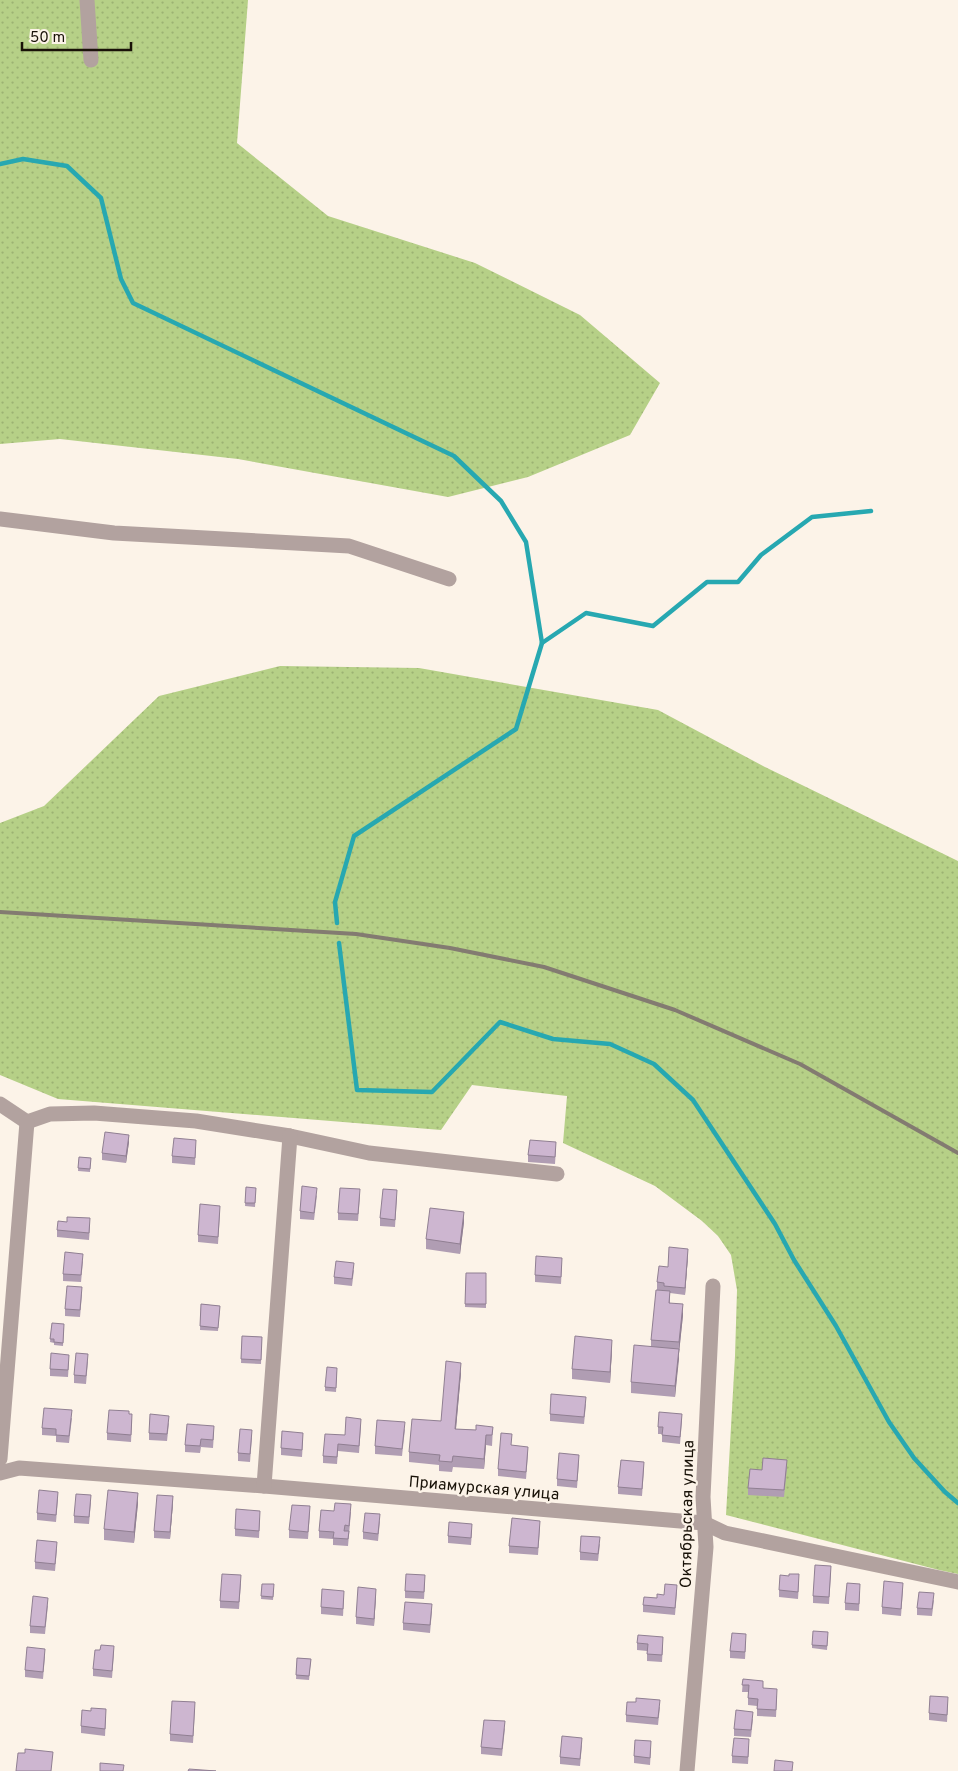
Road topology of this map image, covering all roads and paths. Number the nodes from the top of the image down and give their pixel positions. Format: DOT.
graph roads {
  1 [pos="87,0"];
  2 [pos="91,60"];
  3 [pos="0,519"];
  4 [pos="449,579"];
  5 [pos="0,1104"];
  6 [pos="27,1122"];
  7 [pos="290,1136"];
  8 [pos="557,1174"];
  9 [pos="713,1286"];
  10 [pos="0,1459"];
  11 [pos="0,1473"];
  12 [pos="264,1486"];
  13 [pos="704,1523"];
  14 [pos="958,1582"];
  15 [pos="686,1771"];
  1 -- 2 [label="street"];
  3 -- 4 [label="street"];
  5 -- 6 [label="street"];
  6 -- 7 [label="street"];
  6 -- 10 [label="street"];
  7 -- 8 [label="street"];
  7 -- 12 [label="street"];
  9 -- 13 [label="street, Октябрьская улица"];
  11 -- 12 [label="street, Приамурская улица"];
  12 -- 13 [label="street, Приамурская улица"];
  13 -- 14 [label="street, Приамурская улица"];
  13 -- 15 [label="street, Октябрьская улица"];
}
